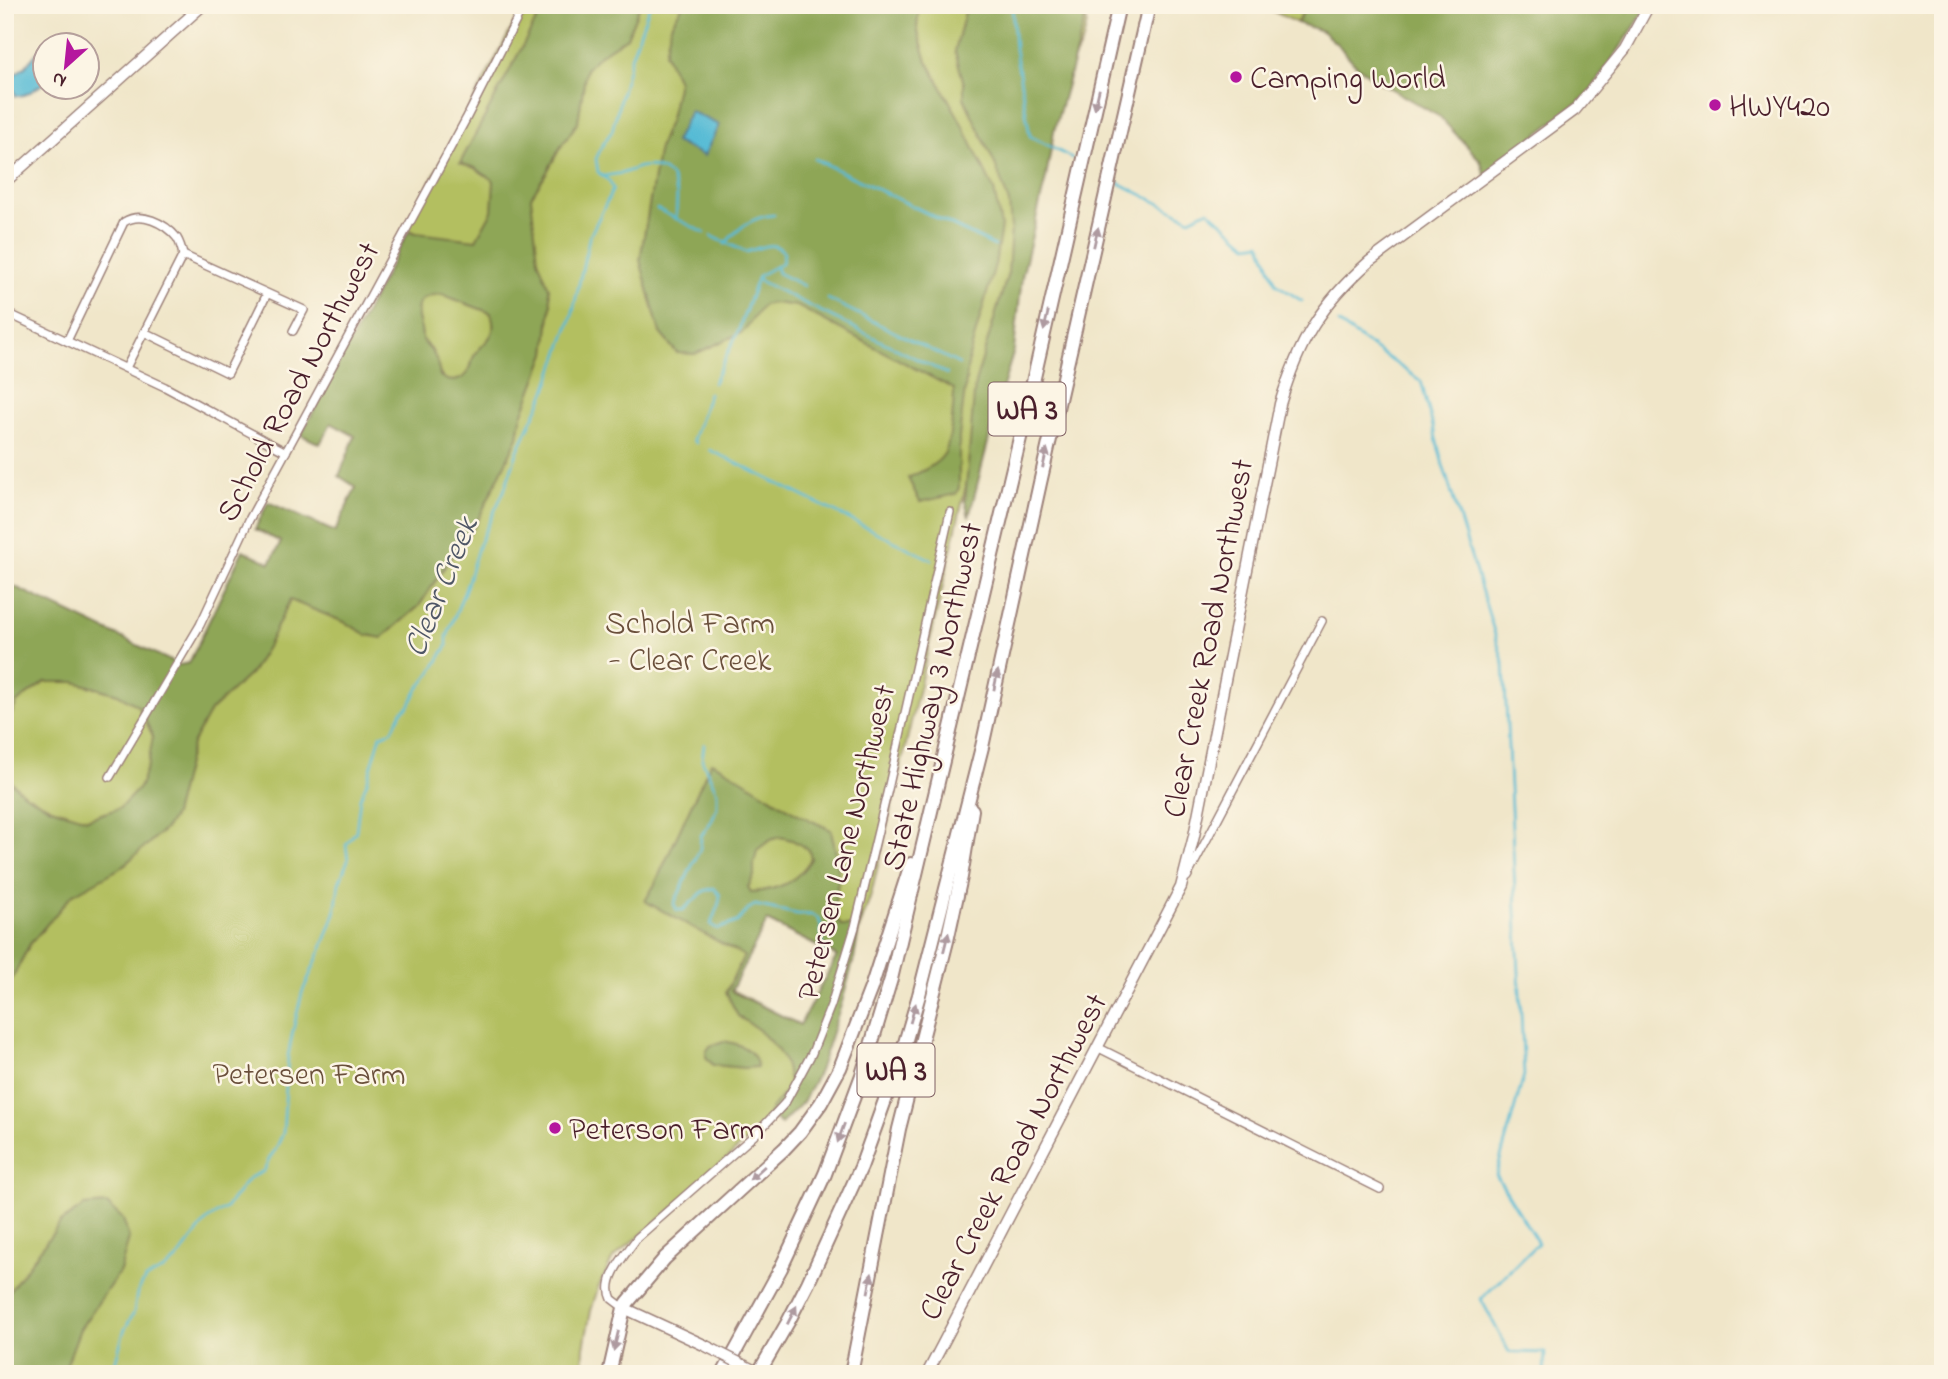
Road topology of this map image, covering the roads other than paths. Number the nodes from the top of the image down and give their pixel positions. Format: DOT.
graph roads {
  1 [pos="179,5"];
  2 [pos="203,5"];
  3 [pos="524,5"];
  4 [pos="1119,5"];
  5 [pos="1149,5"];
  6 [pos="1649,5"];
  7 [pos="194,13"];
  8 [pos="5,182"];
  9 [pos="183,255"];
  10 [pos="267,294"];
  11 [pos="5,312"];
  12 [pos="293,331"];
  13 [pos="144,332"];
  14 [pos="67,341"];
  15 [pos="126,368"];
  16 [pos="286,452"];
  17 [pos="950,512"];
  18 [pos="1322,621"];
  19 [pos="982,747"];
  20 [pos="110,778"];
  21 [pos="937,784"];
  22 [pos="1181,887"];
  23 [pos="1099,1048"];
  24 [pos="1380,1189"];
  25 [pos="624,1308"];
  26 [pos="609,1374"];
  27 [pos="723,1374"];
  28 [pos="760,1374"];
  29 [pos="851,1374"];
  30 [pos="927,1374"];
  1 -- 7 [label="street"];
  2 -- 7 [label="main road"];
  3 -- 16 [label="street, Schold Road Northwest"];
  4 -- 21 [label="highway, State Highway 3 Northwest / WA 3, one-way"];
  19 -- 5 [label="highway, State Highway 3 Northwest / WA 3, one-way"];
  6 -- 22 [label="main road, Clear Creek Road Northwest"];
  7 -- 8 [label="main road"];
  9 -- 10 [label="street"];
  9 -- 13 [label="street"];
  9 -- 14 [label="street"];
  10 -- 12 [label="street"];
  10 -- 13 [label="street"];
  11 -- 14 [label="street"];
  13 -- 15 [label="street"];
  14 -- 15 [label="street"];
  15 -- 16 [label="street"];
  16 -- 20 [label="street, Schold Road Northwest"];
  17 -- 25 [label="street, Petersen Lane Northwest"];
  18 -- 22 [label="street"];
  28 -- 19 [label="highway, State Highway 3 Northwest / WA 3, one-way"];
  29 -- 19 [label="highway, one-way"];
  21 -- 25 [label="highway, one-way"];
  21 -- 27 [label="highway, State Highway 3 Northwest / WA 3, one-way"];
  22 -- 23 [label="main road, Clear Creek Road Northwest"];
  23 -- 24 [label="street"];
  23 -- 30 [label="main road, Clear Creek Road Northwest"];
  25 -- 26 [label="highway, one-way"];
  25 -- 28 [label="main road, bridge"];
}
